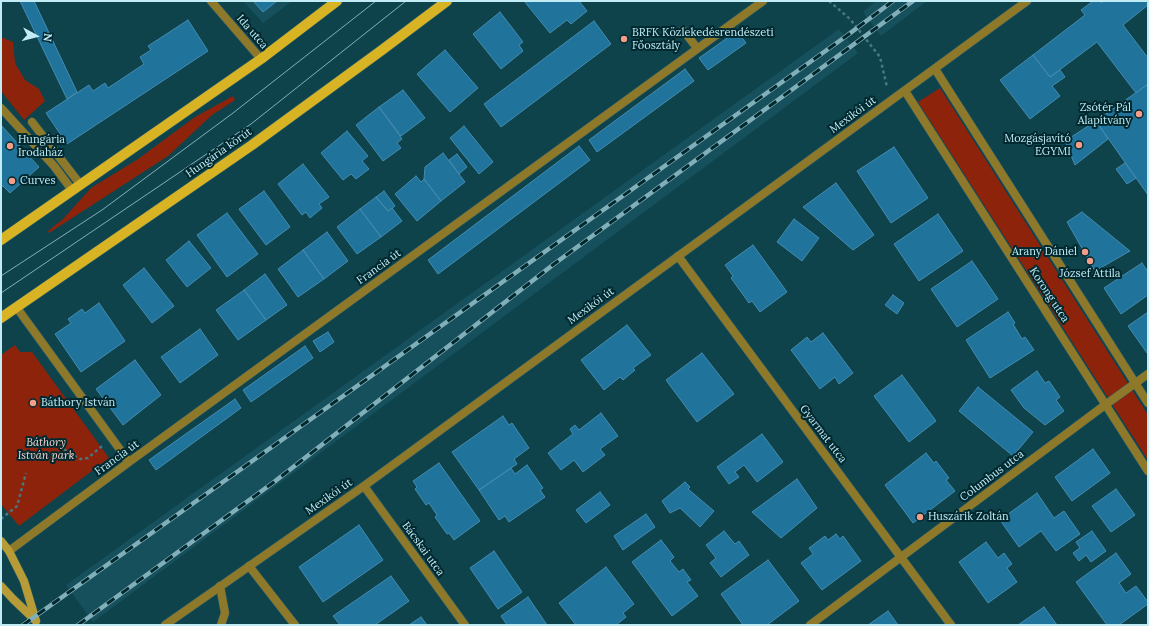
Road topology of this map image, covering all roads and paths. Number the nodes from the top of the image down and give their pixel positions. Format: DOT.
graph roads {
  1 [pos="211,1"];
  2 [pos="337,1"];
  3 [pos="447,1"];
  4 [pos="763,1"];
  5 [pos="829,1"];
  6 [pos="1027,1"];
  7 [pos="683,30"];
  8 [pos="697,48"];
  9 [pos="261,59"];
  10 [pos="935,69"];
  11 [pos="905,91"];
  12 [pos="894,99"];
  13 [pos="1,108"];
  14 [pos="32,122"];
  15 [pos="76,187"];
  16 [pos="1,240"];
  17 [pos="678,256"];
  18 [pos="17,308"];
  19 [pos="1,318"];
  20 [pos="1148,374"];
  21 [pos="1136,383"];
  22 [pos="1148,403"];
  23 [pos="1105,404"];
  24 [pos="59,446"];
  25 [pos="101,447"];
  26 [pos="129,462"];
  27 [pos="1148,471"];
  28 [pos="26,473"];
  29 [pos="364,486"];
  30 [pos="1,519"];
  31 [pos="1,541"];
  32 [pos="9,551"];
  33 [pos="901,558"];
  34 [pos="249,566"];
  35 [pos="1,586"];
  36 [pos="220,586"];
  37 [pos="37,623"];
  38 [pos="165,625"];
  39 [pos="221,625"];
  40 [pos="295,625"];
  41 [pos="465,625"];
  42 [pos="810,625"];
  43 [pos="951,625"];
  1 -- 9 [label="street, Ida utca"];
  2 -- 9 [label="main road"];
  3 -- 18 [label="main road, Hungária körút"];
  4 -- 8 [label="street, Francia út"];
  5 -- 12 [label="path"];
  6 -- 10 [label="street, Mexikói út"];
  7 -- 8 [label="street"];
  8 -- 26 [label="street, Francia út"];
  9 -- 15 [label="main road"];
  10 -- 11 [label="street, Mexikói út"];
  10 -- 21 [label="street"];
  11 -- 12 [label="street, Mexikói út"];
  11 -- 23 [label="street, Korong utca"];
  12 -- 17 [label="street, Mexikói út"];
  13 -- 15 [label="street"];
  14 -- 15 [label="street"];
  15 -- 16 [label="main road"];
  17 -- 29 [label="street, Mexikói út"];
  17 -- 33 [label="street, Gyarmat utca"];
  18 -- 19 [label="main road, Hungária körút"];
  18 -- 26 [label="street"];
  20 -- 21 [label="street, Columbus utca"];
  21 -- 22 [label="street"];
  21 -- 23 [label="street, Columbus utca"];
  23 -- 27 [label="street, Korong utca"];
  23 -- 33 [label="street, Columbus utca"];
  24 -- 25 [label="path"];
  26 -- 32 [label="street, Francia út"];
  28 -- 30 [label="path"];
  29 -- 34 [label="street, Mexikói út"];
  29 -- 41 [label="street, Bácskai utca"];
  31 -- 32 [label="main road"];
  32 -- 37 [label="main road"];
  33 -- 42 [label="street, Columbus utca"];
  33 -- 43 [label="street, Gyarmat utca"];
  34 -- 36 [label="street, Mexikói út"];
  34 -- 40 [label="street"];
  35 -- 37 [label="main road"];
  36 -- 38 [label="street, Mexikói út"];
  36 -- 39 [label="street"];
}
